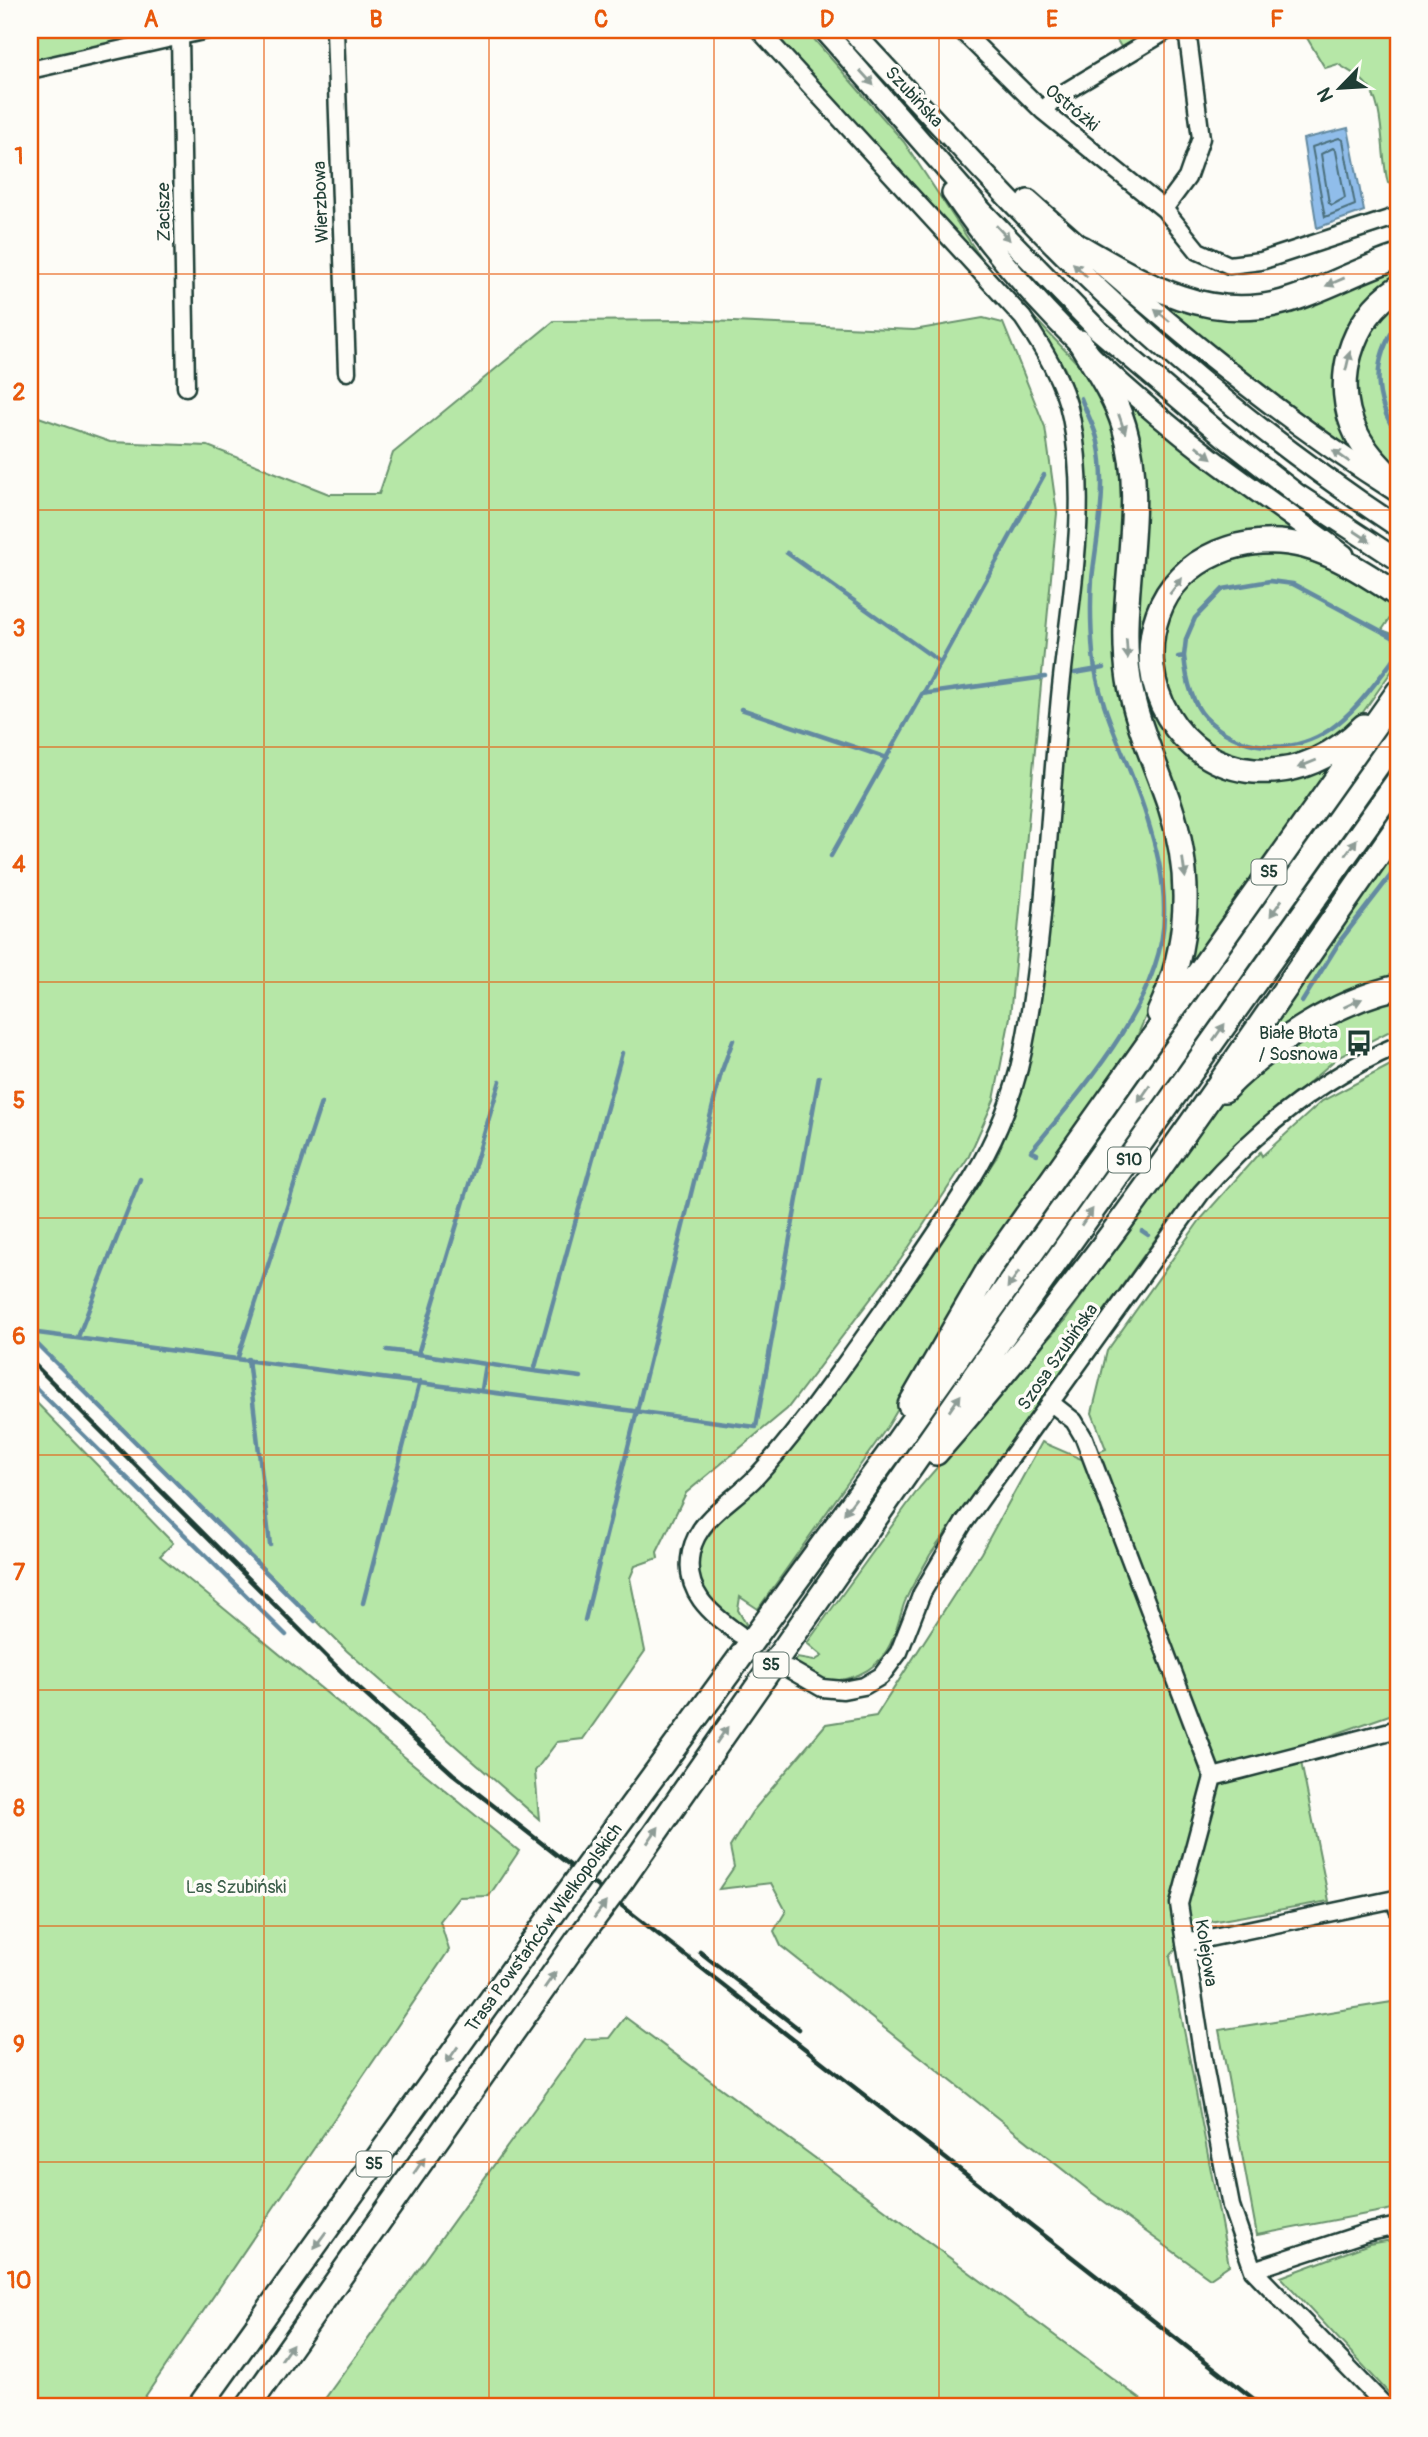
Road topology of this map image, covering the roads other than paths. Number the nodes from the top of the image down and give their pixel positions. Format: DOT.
graph roads {
  1 [pos="207,30"];
  2 [pos="335,30"];
  3 [pos="759,30"];
  4 [pos="824,30"];
  5 [pos="851,30"];
  6 [pos="961,30"];
  7 [pos="1168,30"];
  8 [pos="1187,30"];
  9 [pos="180,36"];
  10 [pos="30,70"];
  11 [pos="1043,111"];
  12 [pos="910,126"];
  13 [pos="949,134"];
  14 [pos="1164,209"];
  15 [pos="1398,216"];
  16 [pos="1082,248"];
  17 [pos="1398,257"];
  18 [pos="1398,288"];
  19 [pos="1080,342"];
  20 [pos="347,372"];
  21 [pos="186,387"];
  22 [pos="1398,485"];
  23 [pos="1398,493"];
  24 [pos="1398,527"];
  25 [pos="1398,559"];
  26 [pos="1391,590"];
  27 [pos="1398,692"];
  28 [pos="1398,736"];
  29 [pos="1398,781"];
  30 [pos="1398,826"];
  31 [pos="1398,987"];
  32 [pos="1398,1045"];
  33 [pos="1140,1053"];
  34 [pos="1183,1132"];
  35 [pos="1050,1402"];
  36 [pos="891,1451"];
  37 [pos="860,1539"];
  38 [pos="739,1634"];
  39 [pos="789,1669"];
  40 [pos="1398,1729"];
  41 [pos="1213,1777"];
  42 [pos="1398,1910"];
  43 [pos="1185,1943"];
  44 [pos="1398,2226"];
  45 [pos="1253,2270"];
  46 [pos="199,2407"];
  47 [pos="248,2407"];
  48 [pos="1386,2407"];
  1 -- 9 [label="street"];
  2 -- 20 [label="street, Wierzbowa"];
  3 -- 38 [label="street"];
  4 -- 12 [label="main road, Szubińska, one-way"];
  5 -- 13 [label="main road, Szubińska"];
  6 -- 11 [label="street, Ostróżki"];
  7 -- 11 [label="street"];
  8 -- 14 [label="street"];
  9 -- 10 [label="street"];
  9 -- 21 [label="street, Zacisze"];
  11 -- 14 [label="street, Ostróżki"];
  12 -- 19 [label="main road"];
  12 -- 25 [label="main road, one-way"];
  13 -- 16 [label="main road"];
  24 -- 13 [label="main road, one-way"];
  14 -- 15 [label="street, Ostróżki"];
  17 -- 16 [label="highway, one-way"];
  23 -- 16 [label="main road, one-way"];
  22 -- 18 [label="highway, one-way"];
  19 -- 26 [label="main road, one-way"];
  19 -- 33 [label="highway, one-way"];
  27 -- 26 [label="highway, one-way"];
  27 -- 33 [label="highway, S5"];
  28 -- 36 [label="highway, S10, one-way"];
  37 -- 29 [label="highway, S10, one-way"];
  30 -- 34 [label="highway"];
  34 -- 31 [label="highway, S5, one-way"];
  32 -- 35 [label="street, Szosa Szubińska"];
  33 -- 36 [label="highway, S5"];
  34 -- 37 [label="highway, S5"];
  35 -- 39 [label="street, Szosa Szubińska"];
  35 -- 41 [label="street"];
  36 -- 46 [label="highway, Trasa Powstańców Wielkopolskich / S5, one-way, bridge"];
  47 -- 37 [label="highway, Trasa Powstańców Wielkopolskich / S5, one-way, bridge"];
  40 -- 41 [label="street"];
  41 -- 43 [label="street, Kolejowa"];
  42 -- 43 [label="street"];
  43 -- 45 [label="street, Kolejowa"];
  44 -- 45 [label="street"];
  45 -- 48 [label="street, Kolejowa"];
}
